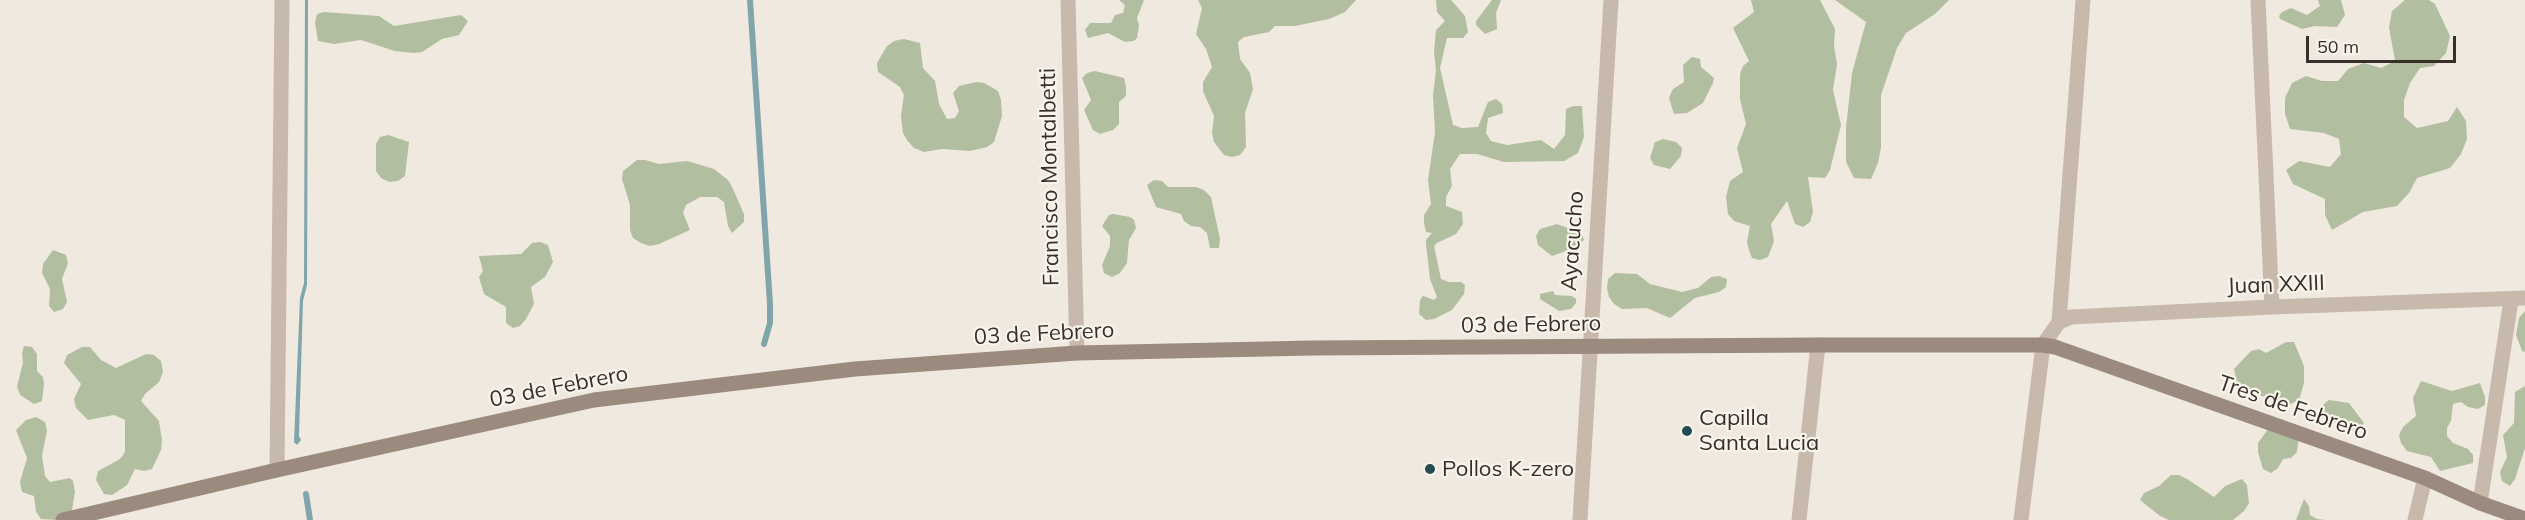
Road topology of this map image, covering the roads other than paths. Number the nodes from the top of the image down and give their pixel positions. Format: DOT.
graph roads {
  1 [pos="282,0"];
  2 [pos="1068,0"];
  3 [pos="1611,0"];
  4 [pos="2083,0"];
  5 [pos="2258,0"];
  6 [pos="2518,299"];
  7 [pos="2272,307"];
  8 [pos="2059,322"];
  9 [pos="1818,345"];
  10 [pos="2043,345"];
  11 [pos="1589,346"];
  12 [pos="1077,353"];
  13 [pos="277,470"];
  14 [pos="2425,478"];
  15 [pos="2480,503"];
  16 [pos="2525,519"];
  17 [pos="63,520"];
  18 [pos="1580,520"];
  19 [pos="1799,520"];
  20 [pos="2021,520"];
  21 [pos="2415,520"];
  1 -- 13 [label="street"];
  2 -- 12 [label="street, Francisco Montalbetti"];
  3 -- 11 [label="street, Ayacucho"];
  4 -- 8 [label="street"];
  5 -- 7 [label="street"];
  6 -- 7 [label="street, Juan XXIII"];
  6 -- 15 [label="street"];
  7 -- 8 [label="street, Juan XXIII"];
  8 -- 10 [label="street"];
  9 -- 10 [label="street, 03 de Febrero"];
  9 -- 11 [label="street, 03 de Febrero"];
  9 -- 19 [label="street"];
  10 -- 14 [label="street, Tres de Febrero"];
  10 -- 20 [label="street"];
  11 -- 12 [label="street, 03 de Febrero"];
  11 -- 18 [label="street, Ayacucho"];
  12 -- 13 [label="street, 03 de Febrero"];
  13 -- 17 [label="street, 03 de Febrero"];
  14 -- 15 [label="street, Tres de Febrero"];
  14 -- 21 [label="street"];
  15 -- 16 [label="street, Tres de Febrero"];
}
